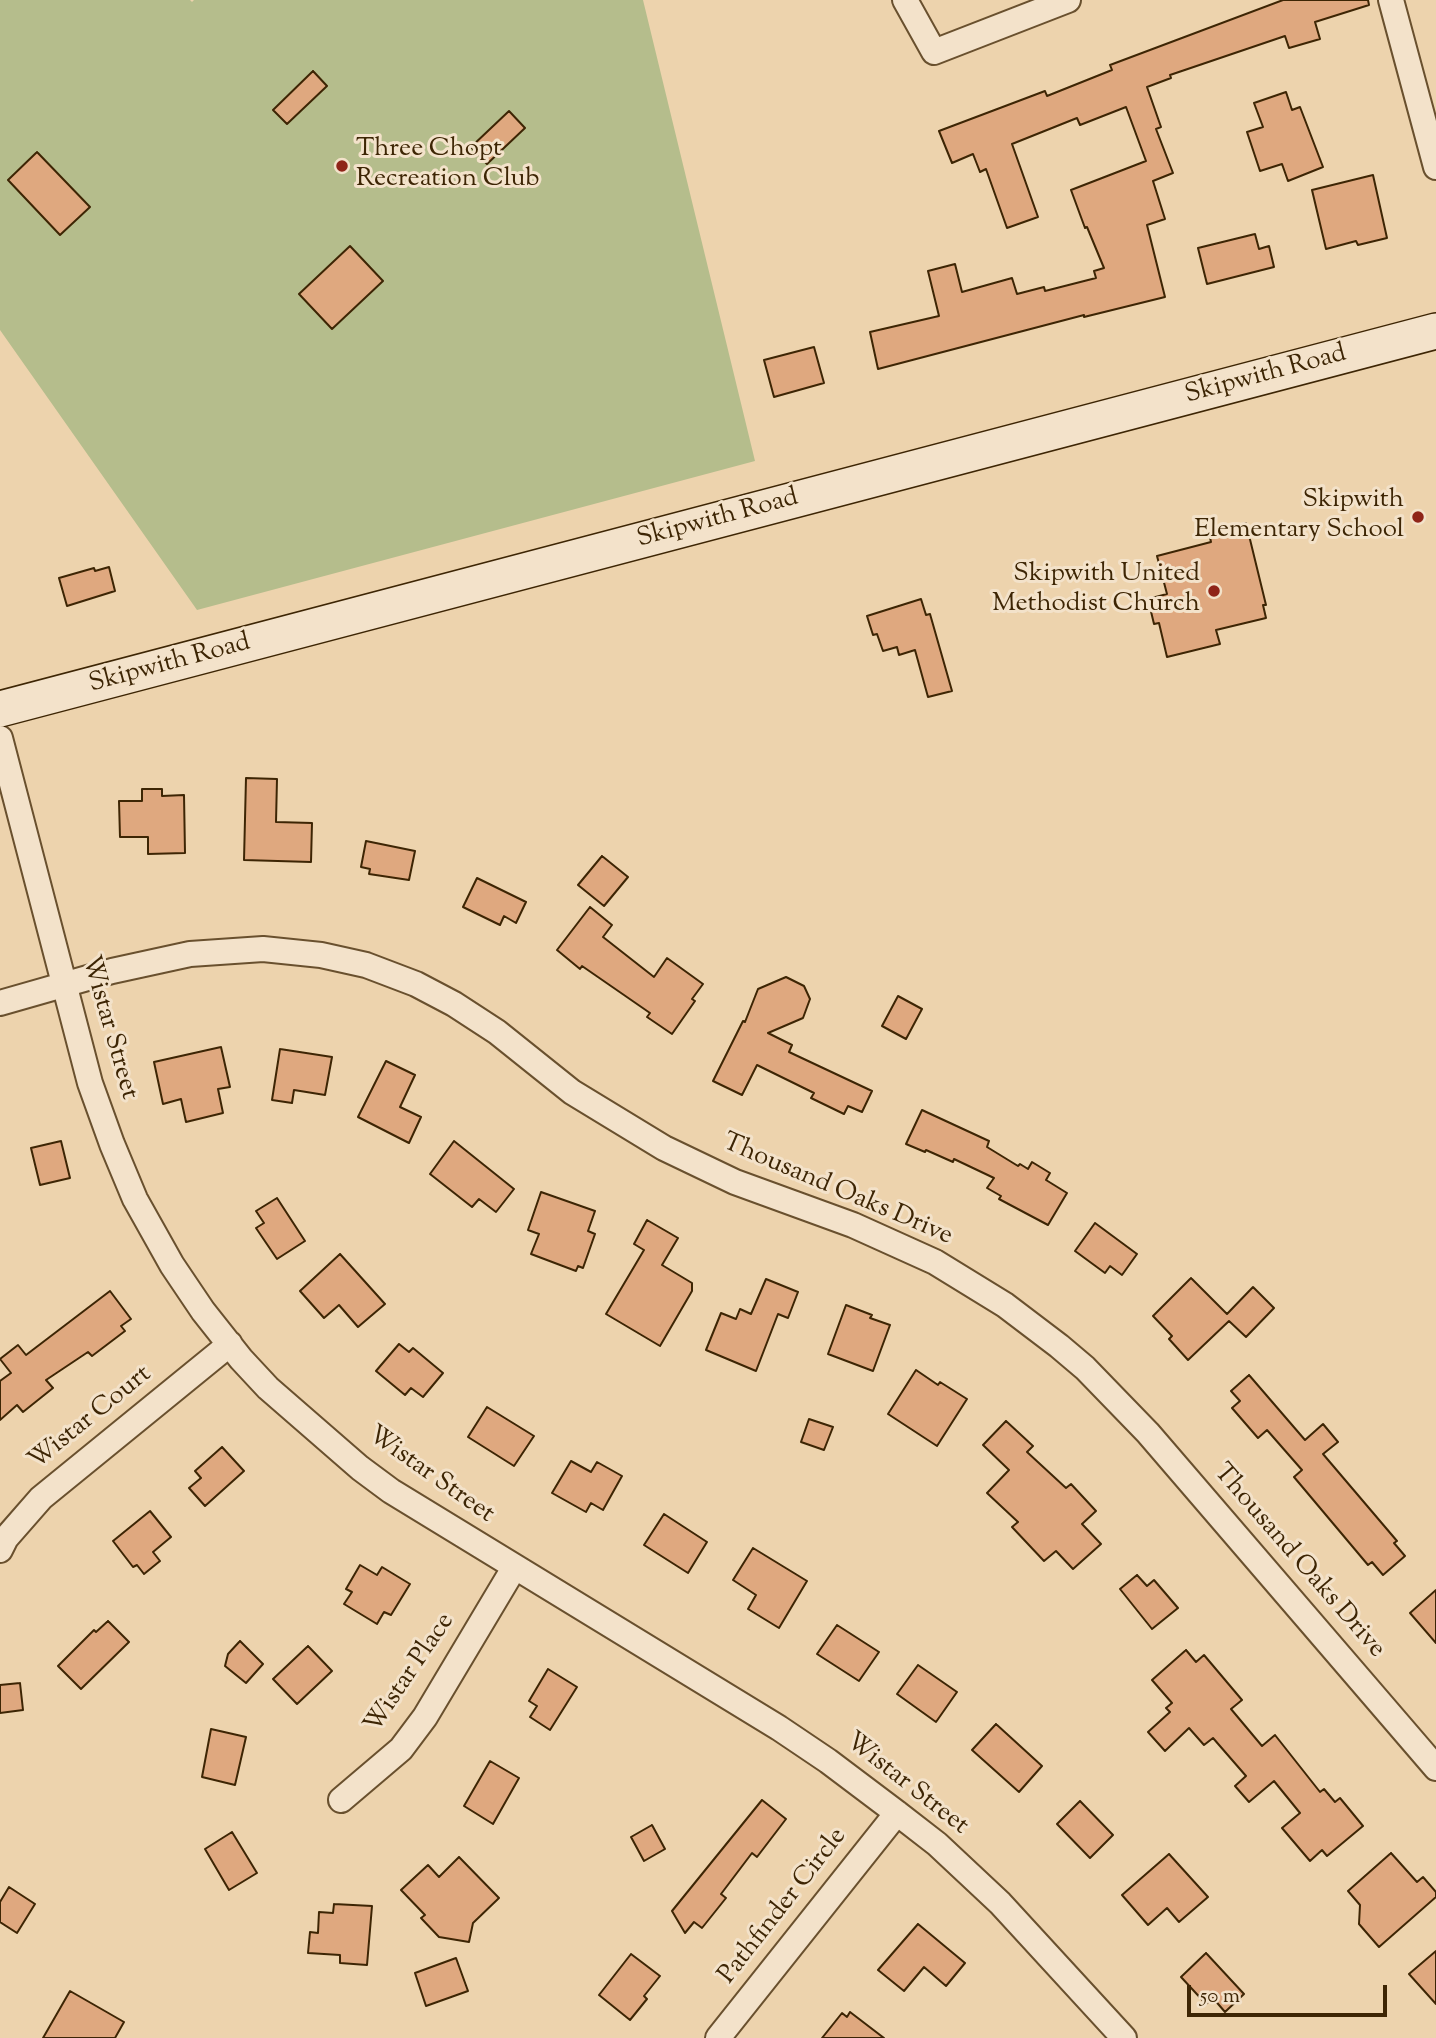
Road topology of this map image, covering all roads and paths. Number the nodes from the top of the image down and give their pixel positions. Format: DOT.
graph roads {
  1 [pos="905,0"];
  2 [pos="1068,0"];
  3 [pos="1391,0"];
  4 [pos="1436,167"];
  5 [pos="1436,331"];
  6 [pos="0,709"];
  7 [pos="0,738"];
  8 [pos="65,985"];
  9 [pos="0,1003"];
  10 [pos="230,1344"];
  11 [pos="0,1550"];
  12 [pos="514,1568"];
  13 [pos="1436,1768"];
  14 [pos="341,1800"];
  15 [pos="897,1813"];
  16 [pos="718,2038"];
  17 [pos="1124,2038"];
  1 -- 2 [label="street"];
  3 -- 4 [label="street"];
  5 -- 6 [label="main road, Skipwith Road"];
  7 -- 8 [label="street, Wistar Street"];
  8 -- 9 [label="street"];
  8 -- 10 [label="street, Wistar Street"];
  8 -- 13 [label="street, Thousand Oaks Drive"];
  10 -- 11 [label="street, Wistar Court"];
  10 -- 12 [label="street, Wistar Street"];
  12 -- 14 [label="street, Wistar Place"];
  12 -- 15 [label="street, Wistar Street"];
  15 -- 16 [label="street, Pathfinder Circle"];
  15 -- 17 [label="street, Wistar Street"];
}
